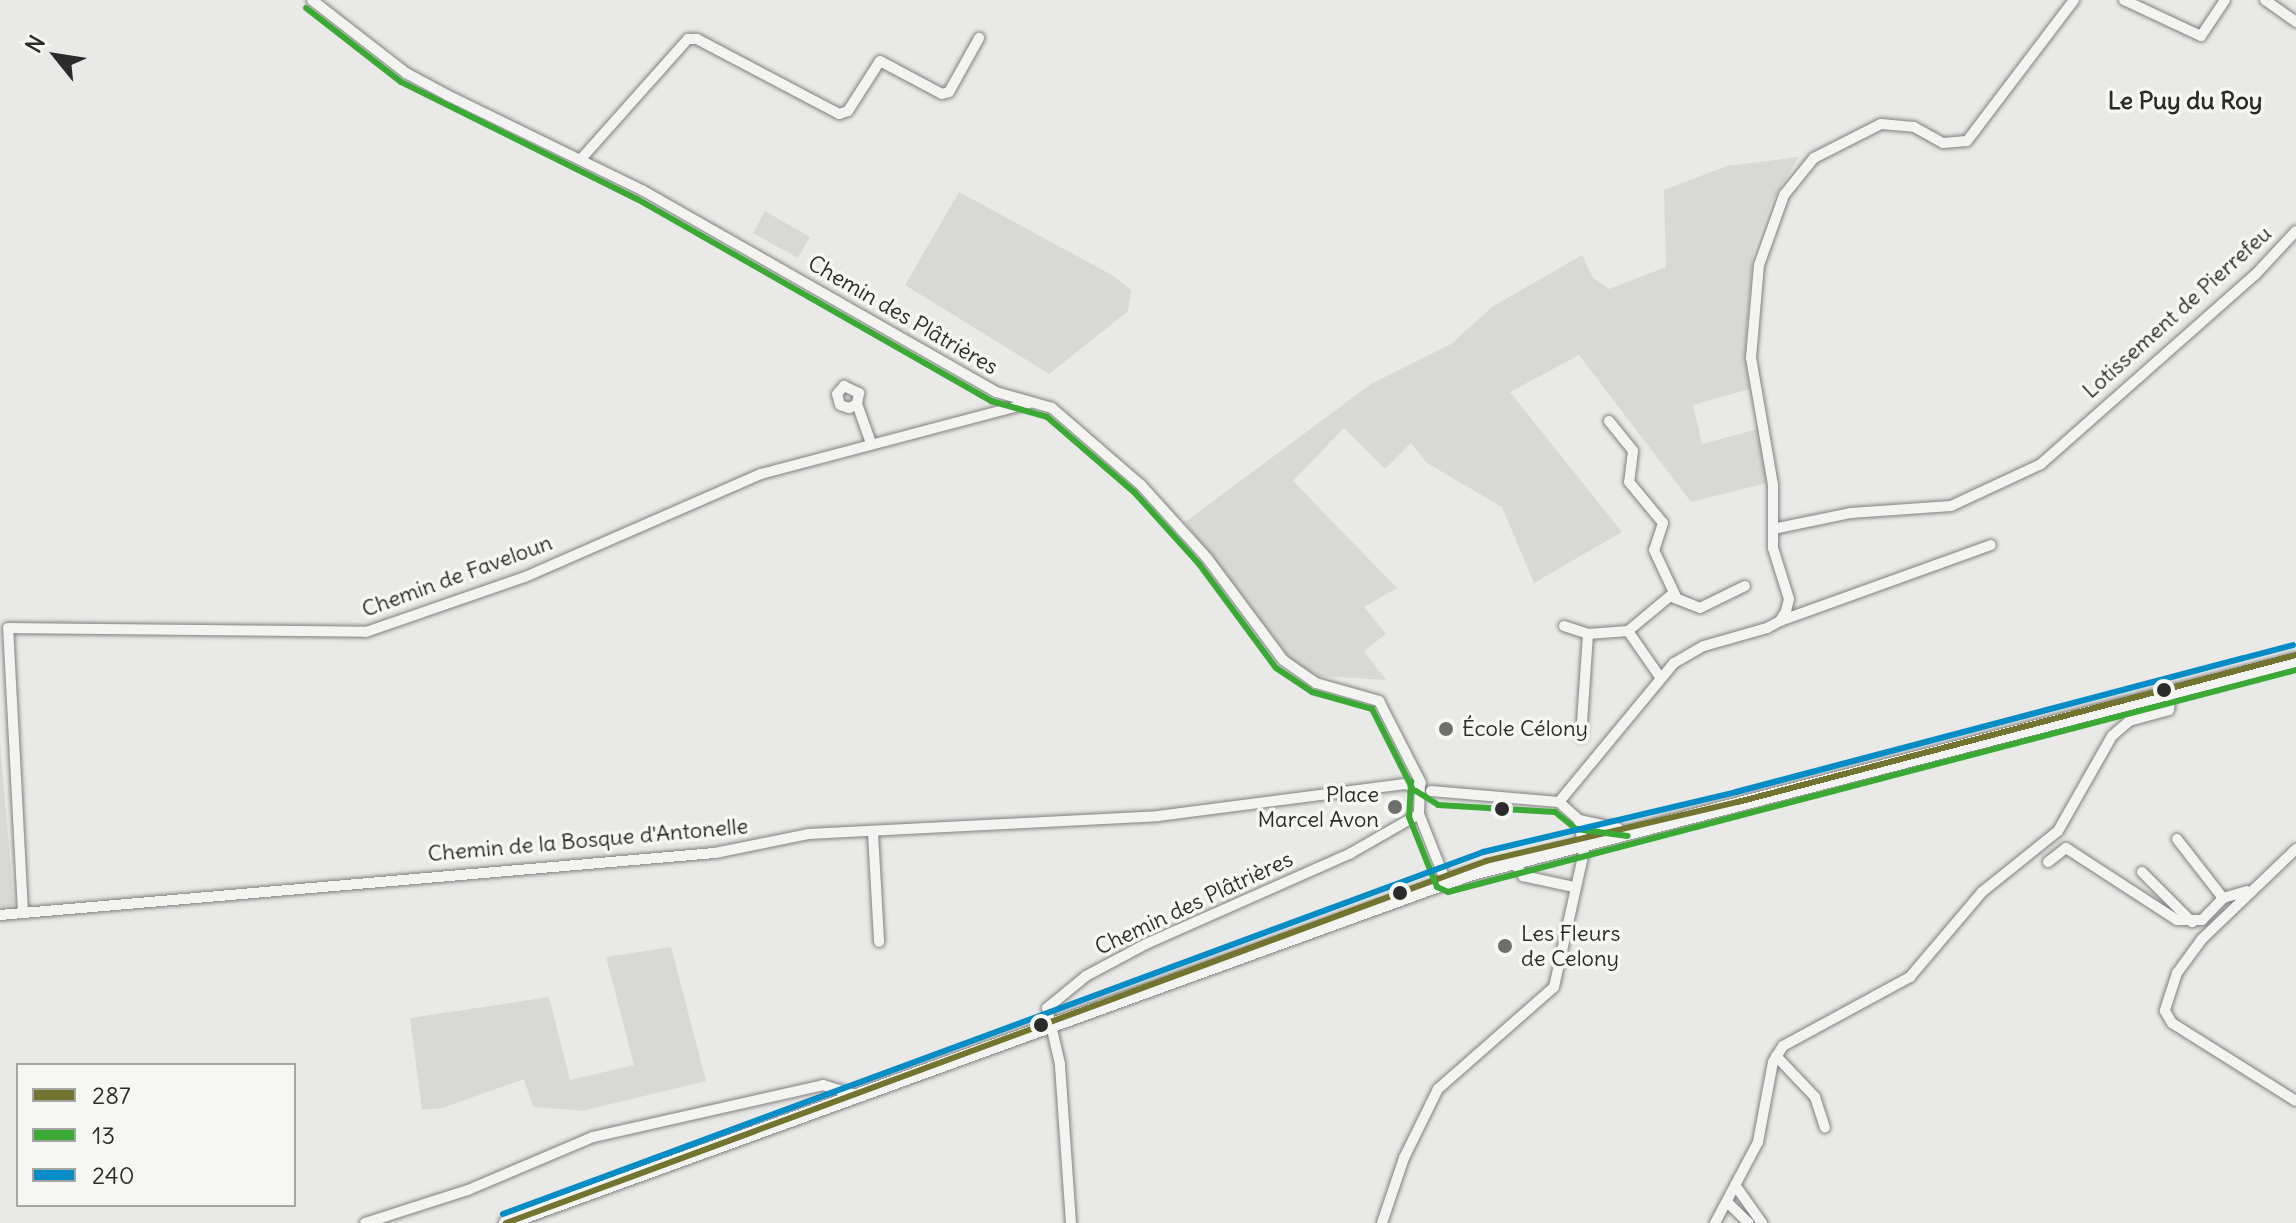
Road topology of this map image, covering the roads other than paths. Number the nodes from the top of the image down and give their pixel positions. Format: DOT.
graph roads {
  1 [pos="312,0"];
  2 [pos="2074,0"];
  3 [pos="2124,0"];
  4 [pos="2225,0"];
  5 [pos="2265,0"];
  6 [pos="2296,22"];
  7 [pos="979,38"];
  8 [pos="581,159"];
  9 [pos="2296,231"];
  10 [pos="1033,402"];
  11 [pos="857,404"];
  12 [pos="1609,421"];
  13 [pos="871,443"];
  14 [pos="1773,529"];
  15 [pos="1991,545"];
  16 [pos="1745,586"];
  17 [pos="1677,599"];
  18 [pos="1780,621"];
  19 [pos="1564,626"];
  20 [pos="1628,631"];
  21 [pos="1588,634"];
  22 [pos="2296,658"];
  23 [pos="1660,677"];
  24 [pos="2171,691"];
  25 [pos="1581,737"];
  26 [pos="1419,789"];
  27 [pos="1559,802"];
  28 [pos="1733,804"];
  29 [pos="1419,814"];
  30 [pos="1579,820"];
  31 [pos="1618,828"];
  32 [pos="873,833"];
  33 [pos="2177,839"];
  34 [pos="1584,841"];
  35 [pos="2296,849"];
  36 [pos="1514,862"];
  37 [pos="2048,862"];
  38 [pos="2142,872"];
  39 [pos="1445,879"];
  40 [pos="1574,887"];
  41 [pos="2252,890"];
  42 [pos="2223,898"];
  43 [pos="23,912"];
  44 [pos="0,915"];
  45 [pos="2192,922"];
  46 [pos="879,942"];
  47 [pos="1052,1022"];
  48 [pos="1776,1056"];
  49 [pos="852,1094"];
  50 [pos="2296,1101"];
  51 [pos="1825,1127"];
  52 [pos="1735,1185"];
  53 [pos="1727,1202"];
  54 [pos="365,1223"];
  55 [pos="506,1223"];
  56 [pos="1071,1223"];
  57 [pos="1382,1223"];
  58 [pos="1715,1223"];
  59 [pos="1749,1223"];
  60 [pos="1762,1223"];
  1 -- 8 [label="street, Chemin des Plâtrières"];
  2 -- 14 [label="street"];
  3 -- 4 [label="street"];
  5 -- 6 [label="street"];
  7 -- 8 [label="street"];
  8 -- 10 [label="street, Chemin des Plâtrières"];
  9 -- 14 [label="street, Lotissement de Pierrefeu"];
  10 -- 13 [label="street, Chemin de Faveloun"];
  10 -- 26 [label="street, Chemin des Plâtrières"];
  11 -- 13 [label="street"];
  12 -- 17 [label="street"];
  13 -- 43 [label="street, Chemin de Faveloun"];
  14 -- 18 [label="street"];
  15 -- 18 [label="street"];
  16 -- 17 [label="street"];
  17 -- 20 [label="street"];
  18 -- 23 [label="street"];
  19 -- 21 [label="street"];
  20 -- 21 [label="street"];
  20 -- 23 [label="street"];
  21 -- 25 [label="street"];
  22 -- 24 [label="main road"];
  23 -- 27 [label="street"];
  24 -- 28 [label="main road"];
  24 -- 48 [label="street"];
  26 -- 27 [label="street"];
  26 -- 29 [label="street"];
  26 -- 32 [label="street, Chemin de la Bosque d'Antonelle"];
  27 -- 30 [label="street"];
  28 -- 31 [label="main road"];
  28 -- 34 [label="main road"];
  29 -- 39 [label="street"];
  29 -- 47 [label="street, Chemin des Plâtrières"];
  30 -- 31 [label="street"];
  30 -- 34 [label="street"];
  31 -- 34 [label="main road"];
  32 -- 43 [label="street, Chemin de la Bosque d'Antonelle"];
  32 -- 46 [label="street"];
  33 -- 42 [label="street"];
  34 -- 36 [label="main road"];
  34 -- 39 [label="main road"];
  34 -- 40 [label="street"];
  35 -- 41 [label="street"];
  36 -- 39 [label="main road"];
  36 -- 40 [label="street"];
  37 -- 45 [label="street"];
  38 -- 45 [label="street"];
  39 -- 47 [label="main road"];
  40 -- 57 [label="street"];
  41 -- 42 [label="street"];
  41 -- 50 [label="street"];
  42 -- 45 [label="street"];
  43 -- 44 [label="street, Chemin de la Bosque d'Antonelle"];
  47 -- 49 [label="main road"];
  47 -- 56 [label="street"];
  48 -- 51 [label="street"];
  48 -- 52 [label="street"];
  49 -- 54 [label="street"];
  49 -- 55 [label="main road"];
  52 -- 53 [label="street"];
  52 -- 60 [label="street"];
  53 -- 58 [label="street"];
  53 -- 59 [label="street"];
}
